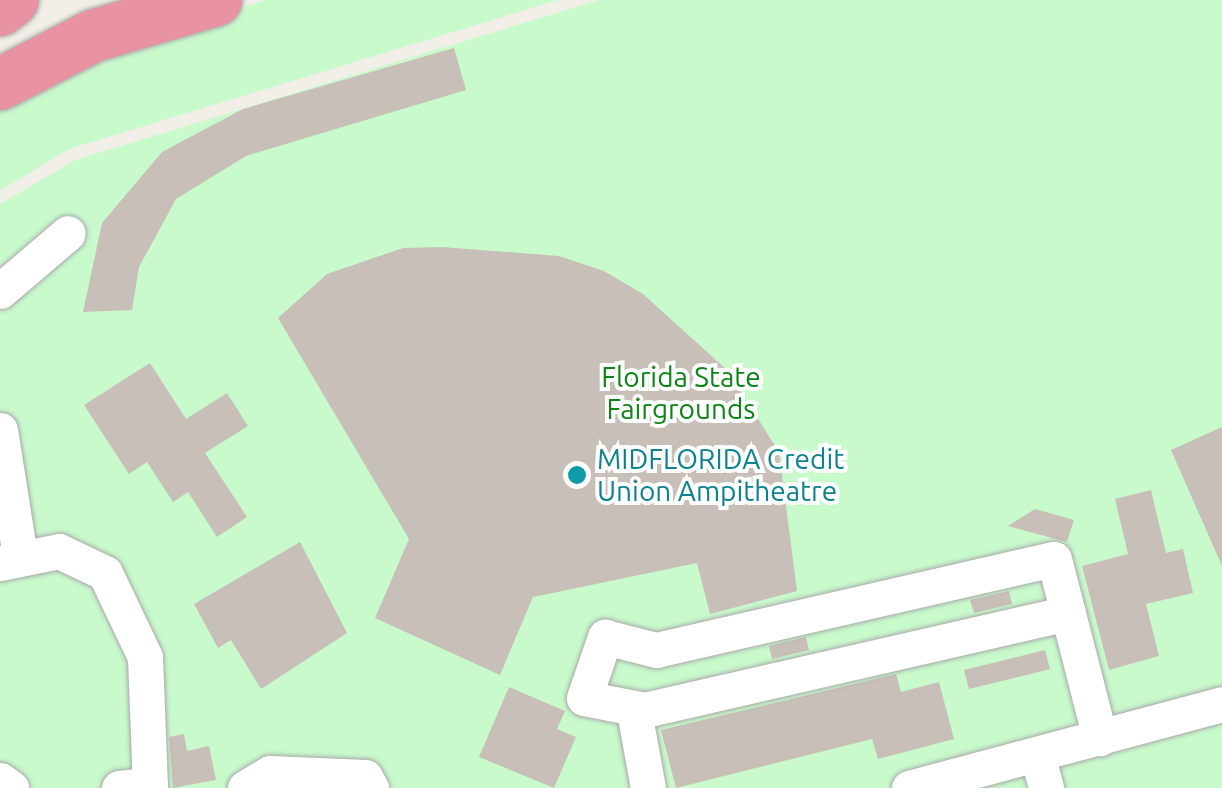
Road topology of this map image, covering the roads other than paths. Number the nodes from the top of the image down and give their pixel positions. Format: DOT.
graph roads {
  1 [pos="13,0"];
  2 [pos="216,0"];
  3 [pos="0,10"];
  4 [pos="0,84"];
  5 [pos="68,233"];
  6 [pos="0,291"];
  7 [pos="0,430"];
  8 [pos="10,560"];
  9 [pos="1068,612"];
  10 [pos="1222,704"];
  11 [pos="634,711"];
  12 [pos="1100,738"];
  13 [pos="1041,771"];
  14 [pos="0,780"];
  15 [pos="140,787"];
  16 [pos="11,788"];
  17 [pos="245,788"];
  18 [pos="371,788"];
  19 [pos="648,788"];
  20 [pos="909,788"];
  1 -- 3 [label="highway"];
  2 -- 4 [label="highway"];
  5 -- 6 [label="lane"];
  7 -- 8 [label="lane"];
  8 -- 15 [label="lane"];
  9 -- 11 [label="lane"];
  9 -- 11 [label="lane"];
  9 -- 12 [label="lane"];
  10 -- 12 [label="lane"];
  11 -- 19 [label="lane"];
  12 -- 13 [label="lane"];
  13 -- 20 [label="lane"];
  14 -- 16 [label="lane"];
  17 -- 18 [label="lane"];
}
